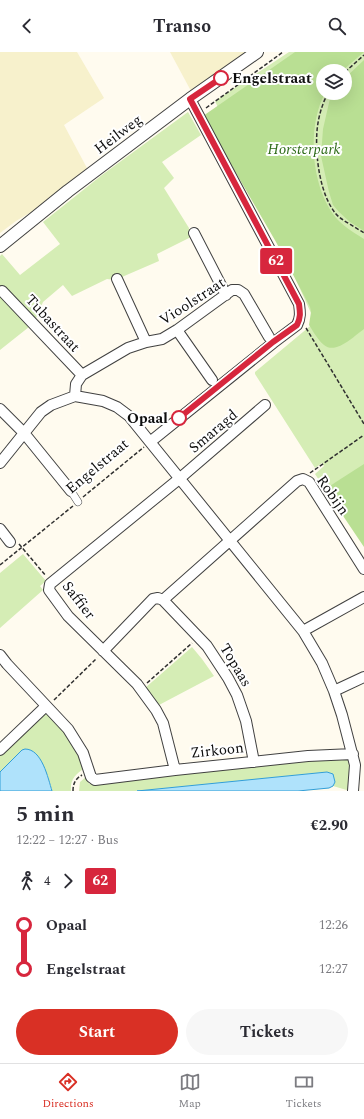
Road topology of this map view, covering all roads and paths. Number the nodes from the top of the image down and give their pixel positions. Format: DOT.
graph roads {
  1 [pos="257,52"];
  2 [pos="283,52"];
  3 [pos="364,55"];
  4 [pos="352,66"];
  5 [pos="190,99"];
  6 [pos="325,100"];
  7 [pos="198,114"];
  8 [pos="194,233"];
  9 [pos="364,233"];
  10 [pos="0,246"];
  11 [pos="117,279"];
  12 [pos="2,291"];
  13 [pos="226,295"];
  14 [pos="299,321"];
  15 [pos="177,330"];
  16 [pos="271,340"];
  17 [pos="146,342"];
  18 [pos="82,375"];
  19 [pos="214,384"];
  20 [pos="75,396"];
  21 [pos="265,405"];
  22 [pos="0,409"];
  23 [pos="364,424"];
  24 [pos="24,434"];
  25 [pos="364,435"];
  26 [pos="150,442"];
  27 [pos="0,464"];
  28 [pos="179,479"];
  29 [pos="303,479"];
  30 [pos="71,491"];
  31 [pos="78,502"];
  32 [pos="0,529"];
  33 [pos="230,540"];
  34 [pos="14,544"];
  35 [pos="22,547"];
  36 [pos="0,565"];
  37 [pos="364,569"];
  38 [pos="51,582"];
  39 [pos="364,597"];
  40 [pos="163,600"];
  41 [pos="303,631"];
  42 [pos="198,637"];
  43 [pos="103,650"];
  44 [pos="0,655"];
  45 [pos="364,677"];
  46 [pos="141,689"];
  47 [pos="334,691"];
  48 [pos="46,706"];
  49 [pos="0,750"];
  50 [pos="353,754"];
  51 [pos="254,762"];
  52 [pos="175,770"];
  53 [pos="89,772"];
  54 [pos="73,791"];
  55 [pos="353,791"];
  1 -- 5 [label="street, Heilweg"];
  2 -- 7 [label="path"];
  3 -- 4 [label="path"];
  5 -- 7 [label="street"];
  5 -- 10 [label="street, Heilweg"];
  6 -- 9 [label="path"];
  7 -- 14 [label="street"];
  8 -- 13 [label="street"];
  11 -- 17 [label="street"];
  12 -- 18 [label="street, Tubastraat"];
  13 -- 15 [label="street, Vioolstraat"];
  13 -- 16 [label="street, Vioolstraat"];
  14 -- 16 [label="street, Engelstraat"];
  14 -- 23 [label="path"];
  15 -- 17 [label="street, Vioolstraat"];
  15 -- 19 [label="street"];
  16 -- 19 [label="street, Engelstraat"];
  17 -- 18 [label="street, Vioolstraat"];
  18 -- 20 [label="street"];
  19 -- 26 [label="street, Engelstraat"];
  20 -- 24 [label="street"];
  20 -- 26 [label="street"];
  21 -- 28 [label="street, Smaragd"];
  22 -- 24 [label="street"];
  24 -- 27 [label="street"];
  24 -- 30 [label="street"];
  25 -- 29 [label="path"];
  26 -- 28 [label="street"];
  26 -- 31 [label="path, Engelstraat"];
  28 -- 33 [label="street"];
  28 -- 38 [label="street, Saffier"];
  29 -- 33 [label="street, Robijn"];
  29 -- 37 [label="street, Robijn"];
  30 -- 31 [label="street"];
  31 -- 35 [label="path, Engelstraat"];
  32 -- 34 [label="street"];
  33 -- 40 [label="street, Robijn"];
  33 -- 41 [label="street"];
  34 -- 35 [label="path"];
  35 -- 36 [label="path, Engelstraat"];
  35 -- 38 [label="path"];
  38 -- 43 [label="street, Saffier"];
  39 -- 41 [label="street"];
  40 -- 42 [label="street, Topaas"];
  40 -- 43 [label="street"];
  41 -- 47 [label="street"];
  42 -- 46 [label="path"];
  42 -- 51 [label="street, Topaas"];
  43 -- 46 [label="street, Saffier"];
  43 -- 48 [label="path"];
  44 -- 48 [label="street"];
  45 -- 47 [label="street"];
  46 -- 52 [label="street, Saffier"];
  47 -- 50 [label="street"];
  48 -- 49 [label="street"];
  48 -- 53 [label="street"];
  50 -- 51 [label="street, Zirkoon"];
  50 -- 55 [label="street"];
  51 -- 52 [label="street, Zirkoon"];
  52 -- 53 [label="street, Zirkoon"];
  53 -- 54 [label="path"];
}
